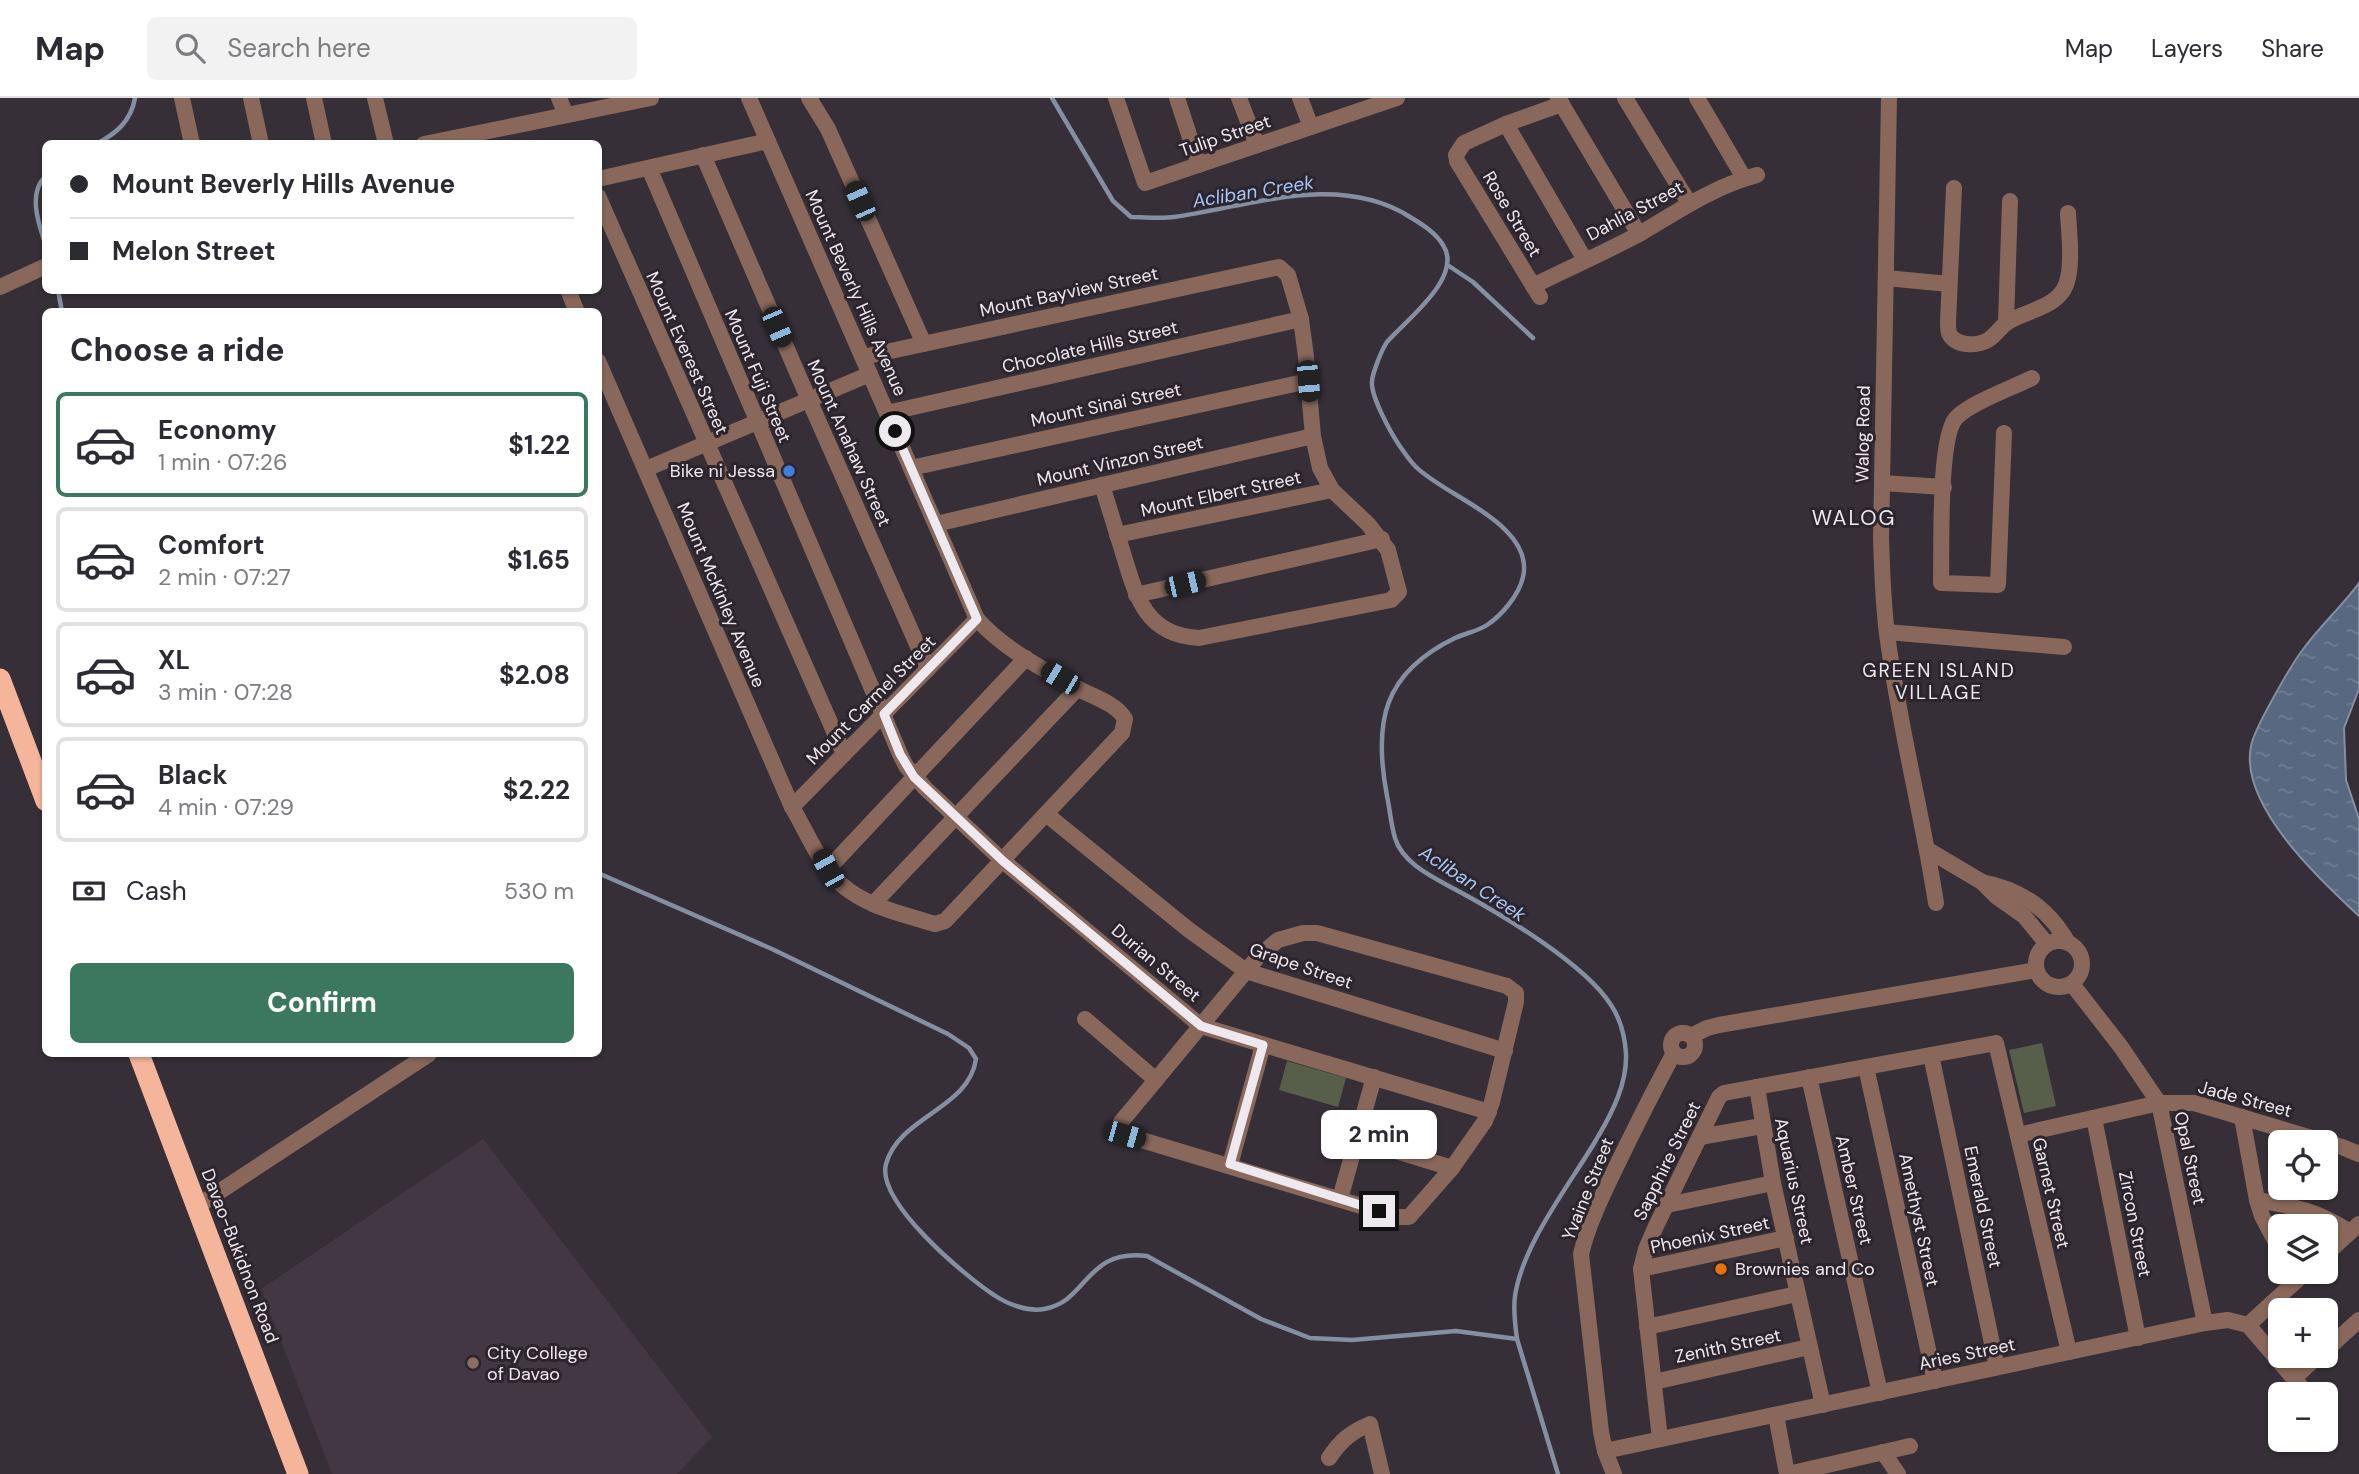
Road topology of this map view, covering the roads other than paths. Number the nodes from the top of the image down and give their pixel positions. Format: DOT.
graph roads {
  1 [pos="182,98"];
  2 [pos="251,98"];
  3 [pos="314,98"];
  4 [pos="375,98"];
  5 [pos="559,98"];
  6 [pos="651,98"];
  7 [pos="749,98"];
  8 [pos="808,98"];
  9 [pos="1116,98"];
  10 [pos="1177,98"];
  11 [pos="1239,98"];
  12 [pos="1300,98"];
  13 [pos="1397,98"];
  14 [pos="1625,98"];
  15 [pos="1697,98"];
  16 [pos="1889,98"];
  17 [pos="617,101"];
  18 [pos="1560,101"];
  19 [pos="1364,103"];
  20 [pos="566,115"];
  21 [pos="1506,124"];
  22 [pos="1311,127"];
  23 [pos="500,128"];
  24 [pos="191,140"];
  25 [pos="260,140"];
  26 [pos="323,140"];
  27 [pos="385,140"];
  28 [pos="443,140"];
  29 [pos="504,140"];
  30 [pos="768,141"];
  31 [pos="1257,145"];
  32 [pos="703,155"];
  33 [pos="1199,165"];
  34 [pos="649,168"];
  35 [pos="602,178"];
  36 [pos="1954,188"];
  37 [pos="2010,201"];
  38 [pos="1689,203"];
  39 [pos="602,205"];
  40 [pos="2068,213"];
  41 [pos="1639,234"];
  42 [pos="1585,260"];
  43 [pos="42,268"];
  44 [pos="1886,278"];
  45 [pos="1950,284"];
  46 [pos="0,287"];
  47 [pos="1536,291"];
  48 [pos="1301,319"];
  49 [pos="2006,323"];
  50 [pos="924,344"];
  51 [pos="863,357"];
  52 [pos="602,370"];
  53 [pos="870,374"];
  54 [pos="2032,378"];
  55 [pos="1308,381"];
  56 [pos="808,400"];
  57 [pos="887,413"];
  58 [pos="757,422"];
  59 [pos="2004,433"];
  60 [pos="1313,436"];
  61 [pos="706,444"];
  62 [pos="911,468"];
  63 [pos="646,469"];
  64 [pos="1882,483"];
  65 [pos="1102,485"];
  66 [pos="1944,487"];
  67 [pos="1332,490"];
  68 [pos="936,524"];
  69 [pos="1117,535"];
  70 [pos="1382,539"];
  71 [pos="1136,595"];
  72 [pos="977,619"];
  73 [pos="1887,632"];
  74 [pos="2064,647"];
  75 [pos="1026,658"];
  76 [pos="928,669"];
  77 [pos="0,679"];
  78 [pos="1077,689"];
  79 [pos="6,710"];
  80 [pos="884,714"];
  81 [pos="844,754"];
  82 [pos="914,777"];
  83 [pos="42,792"];
  84 [pos="792,807"];
  85 [pos="1046,814"];
  86 [pos="956,817"];
  87 [pos="1928,850"];
  88 [pos="1003,861"];
  89 [pos="828,869"];
  90 [pos="1982,883"];
  91 [pos="1936,903"];
  92 [pos="873,904"];
  93 [pos="2068,943"];
  94 [pos="2048,944"];
  95 [pos="2036,970"];
  96 [pos="1246,971"];
  97 [pos="2072,984"];
  98 [pos="1084,1019"];
  99 [pos="1201,1026"];
  100 [pos="1996,1043"];
  101 [pos="1263,1045"];
  102 [pos="1504,1051"];
  103 [pos="1930,1055"];
  104 [pos="140,1057"];
  105 [pos="424,1057"];
  106 [pos="1866,1067"];
  107 [pos="1374,1077"];
  108 [pos="1809,1077"];
  109 [pos="1156,1080"];
  110 [pos="1757,1087"];
  111 [pos="2159,1102"];
  112 [pos="1489,1112"];
  113 [pos="2242,1117"];
  114 [pos="2094,1118"];
  115 [pos="1762,1126"];
  116 [pos="2018,1135"];
  117 [pos="1700,1137"];
  118 [pos="1357,1139"];
  119 [pos="2359,1154"];
  120 [pos="1230,1164"];
  121 [pos="1452,1168"];
  122 [pos="1773,1183"];
  123 [pos="1340,1199"];
  124 [pos="2257,1200"];
  125 [pos="1667,1205"];
  126 [pos="197,1206"];
  127 [pos="2268,1227"];
  128 [pos="2355,1228"];
  129 [pos="1786,1238"];
  130 [pos="2338,1243"];
  131 [pos="1641,1269"];
  132 [pos="2290,1284"];
  133 [pos="1797,1294"];
  134 [pos="2359,1320"];
  135 [pos="2205,1323"];
  136 [pos="2248,1325"];
  137 [pos="1647,1327"];
  138 [pos="2138,1338"];
  139 [pos="2338,1339"];
  140 [pos="1809,1347"];
  141 [pos="2069,1352"];
  142 [pos="1997,1367"];
  143 [pos="2305,1368"];
  144 [pos="2294,1378"];
  145 [pos="1935,1381"];
  146 [pos="1654,1382"];
  147 [pos="2297,1382"];
  148 [pos="1880,1393"];
  149 [pos="1823,1405"];
  150 [pos="1776,1415"];
  151 [pos="1660,1439"];
  152 [pos="1910,1446"];
  153 [pos="1605,1451"];
  154 [pos="1883,1452"];
  155 [pos="1329,1458"];
  156 [pos="1850,1466"];
  157 [pos="299,1474"];
  158 [pos="1382,1474"];
  159 [pos="1614,1474"];
  160 [pos="1788,1474"];
  161 [pos="1898,1474"];
  1 -- 24 [label="street"];
  2 -- 25 [label="street"];
  3 -- 26 [label="street"];
  4 -- 27 [label="street"];
  5 -- 20 [label="street"];
  6 -- 17 [label="street"];
  7 -- 30 [label="street, Mount Beverly Hills Avenue"];
  8 -- 50 [label="street"];
  9 -- 33 [label="street, Tulip Street"];
  10 -- 33 [label="street"];
  11 -- 31 [label="street"];
  12 -- 22 [label="street"];
  13 -- 19 [label="street, Tulip Street"];
  14 -- 38 [label="street"];
  15 -- 38 [label="street, Dahlia Street"];
  16 -- 44 [label="street, Walog Road"];
  17 -- 20 [label="street"];
  18 -- 21 [label="street"];
  18 -- 41 [label="street"];
  19 -- 22 [label="street, Tulip Street"];
  20 -- 23 [label="street"];
  21 -- 42 [label="street"];
  21 -- 47 [label="street, Rose Street"];
  22 -- 31 [label="street, Tulip Street"];
  23 -- 28 [label="street"];
  23 -- 29 [label="street"];
  30 -- 32 [label="street"];
  30 -- 51 [label="street, Mount Beverly Hills Avenue"];
  31 -- 33 [label="street, Tulip Street"];
  32 -- 34 [label="street"];
  32 -- 56 [label="street, Mount Anahaw Street"];
  34 -- 35 [label="street"];
  34 -- 58 [label="street, Mount Fuji Street"];
  36 -- 45 [label="street"];
  37 -- 49 [label="street"];
  38 -- 41 [label="street, Dahlia Street"];
  39 -- 61 [label="street, Mount Everest Street"];
  40 -- 49 [label="street"];
  41 -- 42 [label="street, Dahlia Street"];
  42 -- 47 [label="street, Dahlia Street"];
  43 -- 46 [label="street"];
  44 -- 45 [label="street"];
  44 -- 64 [label="street, Walog Road"];
  45 -- 49 [label="street"];
  48 -- 50 [label="street, Mount Bayview Street"];
  48 -- 55 [label="street"];
  48 -- 57 [label="street, Chocolate Hills Street"];
  50 -- 51 [label="street, Mount Bayview Street"];
  51 -- 53 [label="street, Mount Beverly Hills Avenue"];
  52 -- 63 [label="street, Mount McKinley Avenue"];
  53 -- 56 [label="street"];
  53 -- 57 [label="street, Mount Beverly Hills Avenue"];
  54 -- 66 [label="street"];
  55 -- 60 [label="street"];
  55 -- 62 [label="street, Mount Sinai Street"];
  56 -- 58 [label="street"];
  56 -- 76 [label="street, Mount Anahaw Street"];
  57 -- 62 [label="street, Mount Beverly Hills Avenue"];
  58 -- 61 [label="street"];
  58 -- 80 [label="street, Mount Fuji Street"];
  59 -- 66 [label="street"];
  60 -- 65 [label="street, Mount Vinzon Street"];
  60 -- 67 [label="street"];
  61 -- 63 [label="street"];
  61 -- 81 [label="street, Mount Everest Street"];
  62 -- 68 [label="street, Mount Beverly Hills Avenue"];
  63 -- 84 [label="street, Mount McKinley Avenue"];
  64 -- 66 [label="street"];
  64 -- 73 [label="street, Walog Road"];
  65 -- 68 [label="street, Mount Vinzon Street"];
  65 -- 69 [label="street"];
  67 -- 69 [label="street, Mount Elbert Street"];
  67 -- 70 [label="street"];
  68 -- 72 [label="street, Mount Beverly Hills Avenue"];
  69 -- 71 [label="street"];
  70 -- 71 [label="street"];
  70 -- 71 [label="street"];
  72 -- 75 [label="street"];
  72 -- 76 [label="street, Mount Carmel Street"];
  73 -- 74 [label="street"];
  73 -- 87 [label="street, Walog Road"];
  75 -- 78 [label="street"];
  75 -- 82 [label="street"];
  76 -- 80 [label="street, Mount Carmel Street"];
  77 -- 79 [label="highway"];
  78 -- 85 [label="street"];
  78 -- 86 [label="street"];
  79 -- 83 [label="highway"];
  80 -- 81 [label="street, Mount Carmel Street"];
  80 -- 82 [label="street, Durian Street"];
  81 -- 84 [label="street, Mount Carmel Street"];
  82 -- 86 [label="street, Durian Street"];
  82 -- 89 [label="street"];
  84 -- 89 [label="street, Mount McKinley Avenue"];
  85 -- 88 [label="street"];
  85 -- 96 [label="street, Grape Street"];
  86 -- 88 [label="street, Durian Street"];
  86 -- 92 [label="street"];
  87 -- 90 [label="street"];
  87 -- 91 [label="street, Walog Road"];
  88 -- 92 [label="street, Mount McKinley Avenue"];
  88 -- 99 [label="street, Durian Street"];
  89 -- 92 [label="street, Mount McKinley Avenue"];
  90 -- 93 [label="street"];
  90 -- 94 [label="street"];
  93 -- 94 [label="street"];
  93 -- 97 [label="street"];
  94 -- 95 [label="street"];
  95 -- 97 [label="street"];
  95 -- 153 [label="street, Yvaine Street"];
  96 -- 99 [label="street"];
  96 -- 102 [label="street, Grape Street"];
  96 -- 102 [label="street"];
  97 -- 111 [label="street, Opal Street"];
  98 -- 109 [label="street"];
  99 -- 101 [label="street, Durian Street"];
  99 -- 109 [label="street"];
  100 -- 103 [label="street, Sapphire Street"];
  100 -- 116 [label="street, Garnet Street"];
  101 -- 107 [label="street, Durian Street"];
  101 -- 120 [label="street"];
  102 -- 112 [label="street"];
  103 -- 106 [label="street, Sapphire Street"];
  103 -- 142 [label="street, Emerald Street"];
  104 -- 126 [label="highway, Davao-Bukidnon Road"];
  105 -- 126 [label="street"];
  106 -- 108 [label="street, Sapphire Street"];
  106 -- 145 [label="street, Amethyst Street"];
  107 -- 112 [label="street, Durian Street"];
  107 -- 118 [label="street"];
  108 -- 110 [label="street, Sapphire Street"];
  108 -- 148 [label="street, Amber Street"];
  109 -- 120 [label="street"];
  110 -- 115 [label="street, Aquarius Street"];
  110 -- 117 [label="street, Sapphire Street"];
  111 -- 113 [label="street, Jade Street"];
  111 -- 114 [label="street, Jade Street"];
  111 -- 135 [label="street, Opal Street"];
  112 -- 121 [label="street"];
  113 -- 119 [label="street, Jade Street"];
  113 -- 124 [label="street"];
  114 -- 116 [label="street, Jade Street"];
  114 -- 138 [label="street, Zircon Street"];
  115 -- 117 [label="street"];
  115 -- 122 [label="street, Aquarius Street"];
  116 -- 141 [label="street, Garnet Street"];
  117 -- 125 [label="street, Sapphire Street"];
  118 -- 121 [label="street"];
  118 -- 123 [label="street"];
  120 -- 123 [label="street"];
  121 -- 123 [label="street"];
  122 -- 125 [label="street"];
  122 -- 129 [label="street, Aquarius Street"];
  124 -- 127 [label="street"];
  124 -- 128 [label="street"];
  125 -- 131 [label="street, Sapphire Street"];
  126 -- 157 [label="highway, Davao-Bukidnon Road"];
  128 -- 130 [label="street"];
  129 -- 131 [label="street, Phoenix Street"];
  129 -- 133 [label="street, Aquarius Street"];
  131 -- 137 [label="street, Sapphire Street"];
  132 -- 136 [label="street"];
  133 -- 137 [label="street"];
  133 -- 140 [label="street, Aquarius Street"];
  134 -- 139 [label="street"];
  135 -- 136 [label="street, Aries Street"];
  135 -- 138 [label="street, Aries Street"];
  136 -- 144 [label="street"];
  137 -- 146 [label="street, Sapphire Street"];
  138 -- 141 [label="street, Aries Street"];
  140 -- 146 [label="street, Zenith Street"];
  140 -- 149 [label="street, Aquarius Street"];
  141 -- 142 [label="street, Aries Street"];
  142 -- 145 [label="street, Aries Street"];
  143 -- 144 [label="street"];
  144 -- 147 [label="street"];
  145 -- 148 [label="street, Aries Street"];
  146 -- 151 [label="street, Sapphire Street"];
  148 -- 149 [label="street, Aries Street"];
  149 -- 150 [label="street, Aries Street"];
  150 -- 151 [label="street, Aries Street"];
  150 -- 160 [label="street"];
  151 -- 153 [label="street, Aries Street"];
  152 -- 154 [label="street"];
  153 -- 159 [label="street, Yvaine Street"];
  154 -- 156 [label="street"];
  154 -- 161 [label="street"];
  155 -- 158 [label="street"];
  156 -- 160 [label="street"];
}
